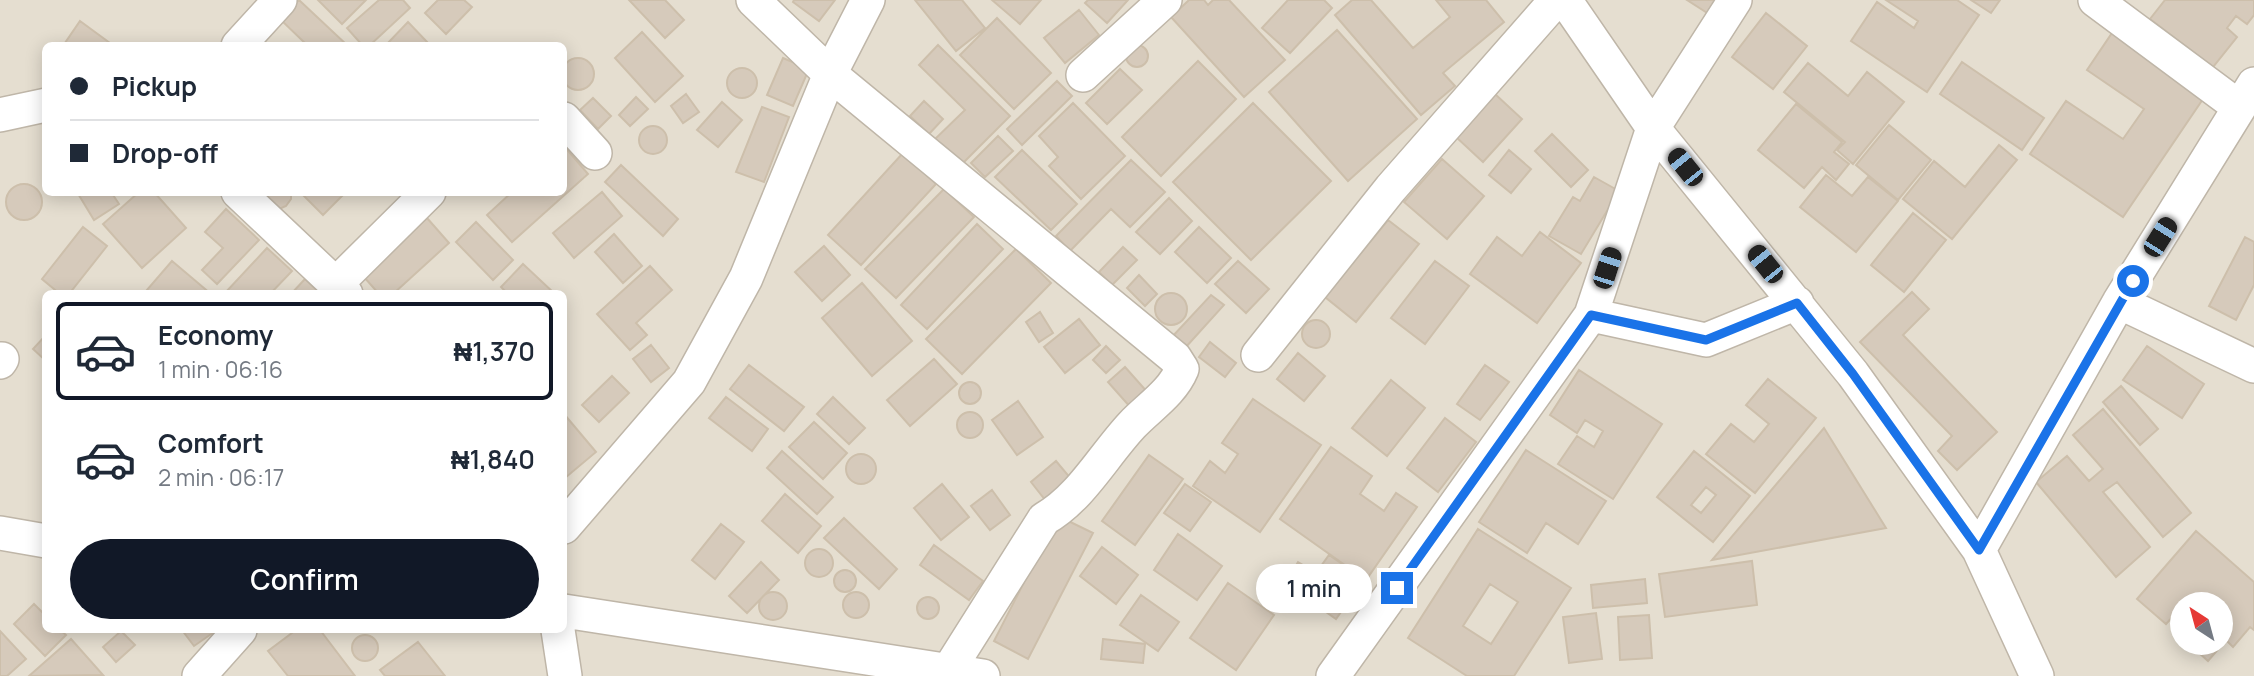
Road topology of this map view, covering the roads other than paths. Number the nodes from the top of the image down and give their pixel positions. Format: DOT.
graph roads {
  1 [pos="280,0"];
  2 [pos="753,0"];
  3 [pos="868,0"];
  4 [pos="1165,0"];
  5 [pos="1556,0"];
  6 [pos="1565,0"];
  7 [pos="1735,0"];
  8 [pos="2095,0"];
  9 [pos="242,42"];
  10 [pos="830,74"];
  11 [pos="1083,75"];
  12 [pos="2247,95"];
  13 [pos="42,106"];
  14 [pos="0,115"];
  15 [pos="567,122"];
  16 [pos="1653,128"];
  17 [pos="596,153"];
  18 [pos="242,196"];
  19 [pos="425,196"];
  20 [pos="341,289"];
  21 [pos="2119,302"];
  22 [pos="1797,303"];
  23 [pos="1591,315"];
  24 [pos="1258,355"];
  25 [pos="2254,366"];
  26 [pos="567,519"];
  27 [pos="0,533"];
  28 [pos="42,540"];
  29 [pos="1979,550"];
  30 [pos="567,611"];
  31 [pos="237,633"];
  32 [pos="558,633"];
  33 [pos="948,671"];
  34 [pos="199,676"];
  35 [pos="565,676"];
  36 [pos="983,676"];
  37 [pos="1333,676"];
  38 [pos="2037,676"];
  1 -- 9 [label="street"];
  2 -- 10 [label="street"];
  3 -- 10 [label="street"];
  4 -- 11 [label="street"];
  5 -- 24 [label="street"];
  6 -- 16 [label="street"];
  7 -- 16 [label="street"];
  8 -- 12 [label="street"];
  10 -- 26 [label="street"];
  10 -- 33 [label="street"];
  12 -- 21 [label="street"];
  13 -- 14 [label="street"];
  15 -- 17 [label="street"];
  16 -- 22 [label="street"];
  16 -- 23 [label="street"];
  18 -- 20 [label="street"];
  19 -- 20 [label="street"];
  21 -- 25 [label="street"];
  21 -- 29 [label="street"];
  22 -- 23 [label="street"];
  22 -- 29 [label="street"];
  23 -- 37 [label="street"];
  27 -- 28 [label="street"];
  29 -- 38 [label="street"];
  30 -- 33 [label="street"];
  31 -- 34 [label="street"];
  32 -- 35 [label="street"];
  33 -- 36 [label="street"];
}
